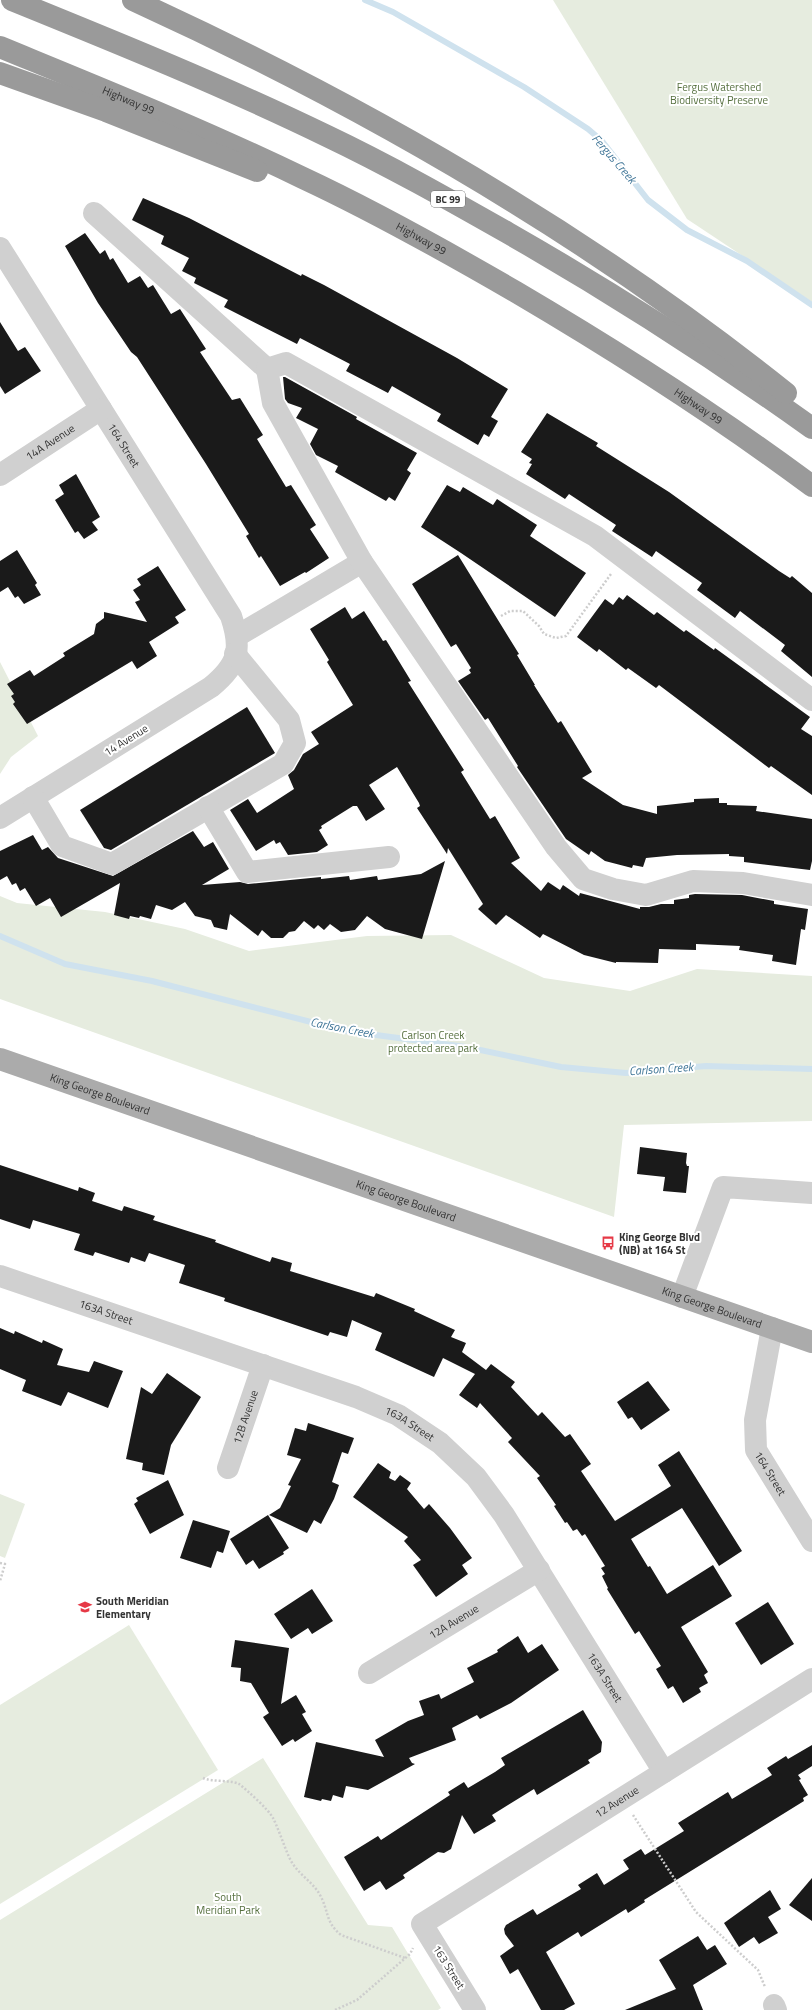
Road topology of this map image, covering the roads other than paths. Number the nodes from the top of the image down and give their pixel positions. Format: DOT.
graph roads {
  1 [pos="12,0"];
  2 [pos="132,0"];
  3 [pos="0,46"];
  4 [pos="0,73"];
  5 [pos="94,213"];
  6 [pos="412,233"];
  7 [pos="0,248"];
  8 [pos="266,369"];
  9 [pos="101,409"];
  10 [pos="812,414"];
  11 [pos="812,428"];
  12 [pos="0,475"];
  13 [pos="812,486"];
  14 [pos="362,562"];
  15 [pos="237,646"];
  16 [pos="812,700"];
  17 [pos="33,797"];
  18 [pos="208,807"];
  19 [pos="0,818"];
  20 [pos="389,857"];
  21 [pos="812,895"];
  22 [pos="0,1059"];
  23 [pos="812,1193"];
  24 [pos="0,1276"];
  25 [pos="682,1297"];
  26 [pos="772,1328"];
  27 [pos="812,1342"];
  28 [pos="263,1366"];
  29 [pos="228,1468"];
  30 [pos="812,1541"];
  31 [pos="539,1570"];
  32 [pos="369,1673"];
  33 [pos="812,1679"];
  34 [pos="664,1772"];
  35 [pos="422,1924"];
  36 [pos="475,2010"];
  1 -- 11 [label="highway, BC 99"];
  2 -- 10 [label="highway"];
  3 -- 6 [label="highway, Highway 99"];
  4 -- 6 [label="highway"];
  5 -- 8 [label="street"];
  6 -- 13 [label="highway, Highway 99"];
  7 -- 9 [label="street, 164 Street"];
  8 -- 14 [label="street"];
  8 -- 16 [label="street"];
  9 -- 12 [label="street, 14A Avenue"];
  9 -- 15 [label="street, 164 Street"];
  14 -- 15 [label="street"];
  14 -- 21 [label="street"];
  15 -- 17 [label="street, 14 Avenue"];
  15 -- 18 [label="street, 164 Street"];
  17 -- 18 [label="street, 164 Street"];
  17 -- 19 [label="street, 14 Avenue"];
  18 -- 20 [label="street"];
  22 -- 25 [label="main road, King George Boulevard"];
  23 -- 25 [label="street"];
  24 -- 28 [label="street, 163A Street"];
  25 -- 26 [label="main road, King George Boulevard"];
  26 -- 27 [label="main road, King George Boulevard"];
  26 -- 30 [label="street, 164 Street"];
  28 -- 29 [label="street, 12B Avenue"];
  28 -- 31 [label="street, 163A Street"];
  31 -- 32 [label="street, 12A Avenue"];
  31 -- 34 [label="street, 163A Street"];
  33 -- 34 [label="street, 12 Avenue"];
  34 -- 35 [label="street, 12 Avenue"];
  35 -- 36 [label="street, 163 Street"];
}
